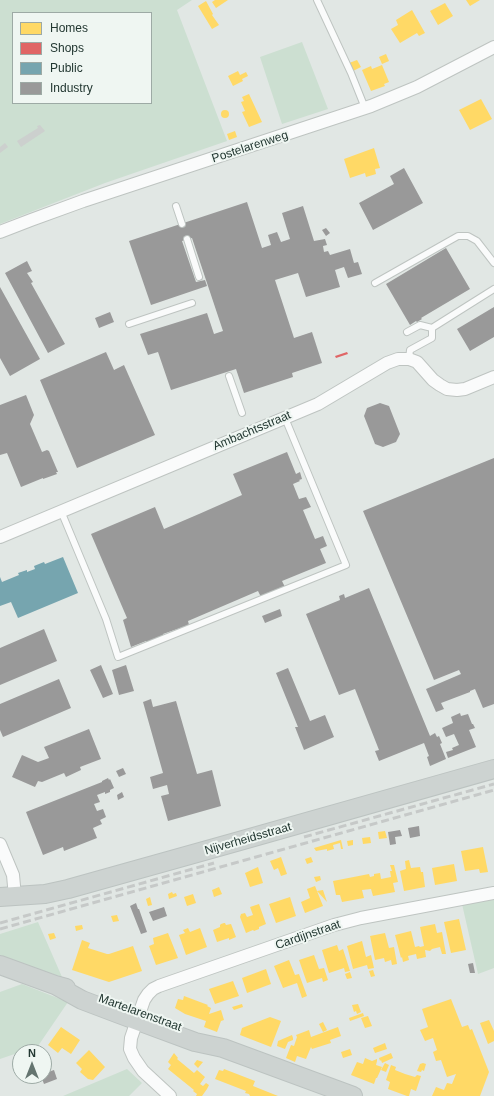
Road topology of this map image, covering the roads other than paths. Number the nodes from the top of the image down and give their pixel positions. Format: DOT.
graph roads {
  1 [pos="317,0"];
  2 [pos="494,47"];
  3 [pos="365,108"];
  4 [pos="176,206"];
  5 [pos="182,224"];
  6 [pos="0,232"];
  7 [pos="187,239"];
  8 [pos="494,263"];
  9 [pos="199,277"];
  10 [pos="375,283"];
  11 [pos="494,289"];
  12 [pos="192,303"];
  13 [pos="129,324"];
  14 [pos="432,328"];
  15 [pos="407,332"];
  16 [pos="409,359"];
  17 [pos="229,376"];
  18 [pos="494,377"];
  19 [pos="242,413"];
  20 [pos="285,418"];
  21 [pos="61,511"];
  22 [pos="0,537"];
  23 [pos="494,769"];
  24 [pos="0,844"];
  25 [pos="494,893"];
  26 [pos="8,897"];
  27 [pos="0,965"];
  28 [pos="138,1016"];
  29 [pos="170,1096"];
  30 [pos="353,1096"];
  1 -- 3 [label="lane"];
  2 -- 3 [label="street, Postelarenweg"];
  3 -- 6 [label="street, Postelarenweg"];
  4 -- 5 [label="lane"];
  7 -- 9 [label="lane"];
  8 -- 10 [label="lane"];
  11 -- 14 [label="lane"];
  12 -- 13 [label="lane"];
  14 -- 15 [label="lane"];
  14 -- 16 [label="lane"];
  16 -- 18 [label="street"];
  16 -- 20 [label="street, Ambachtsstraat"];
  17 -- 19 [label="lane"];
  20 -- 21 [label="street, Ambachtsstraat"];
  20 -- 21 [label="lane"];
  21 -- 22 [label="street, Ambachtsstraat"];
  23 -- 26 [label="main road, Nijverheidsstraat"];
  24 -- 26 [label="street"];
  25 -- 28 [label="street, Cardijnstraat"];
  27 -- 28 [label="main road, Martelarenstraat"];
  28 -- 29 [label="street, Cardijnstraat"];
  28 -- 30 [label="main road, Martelarenstraat"];
}
